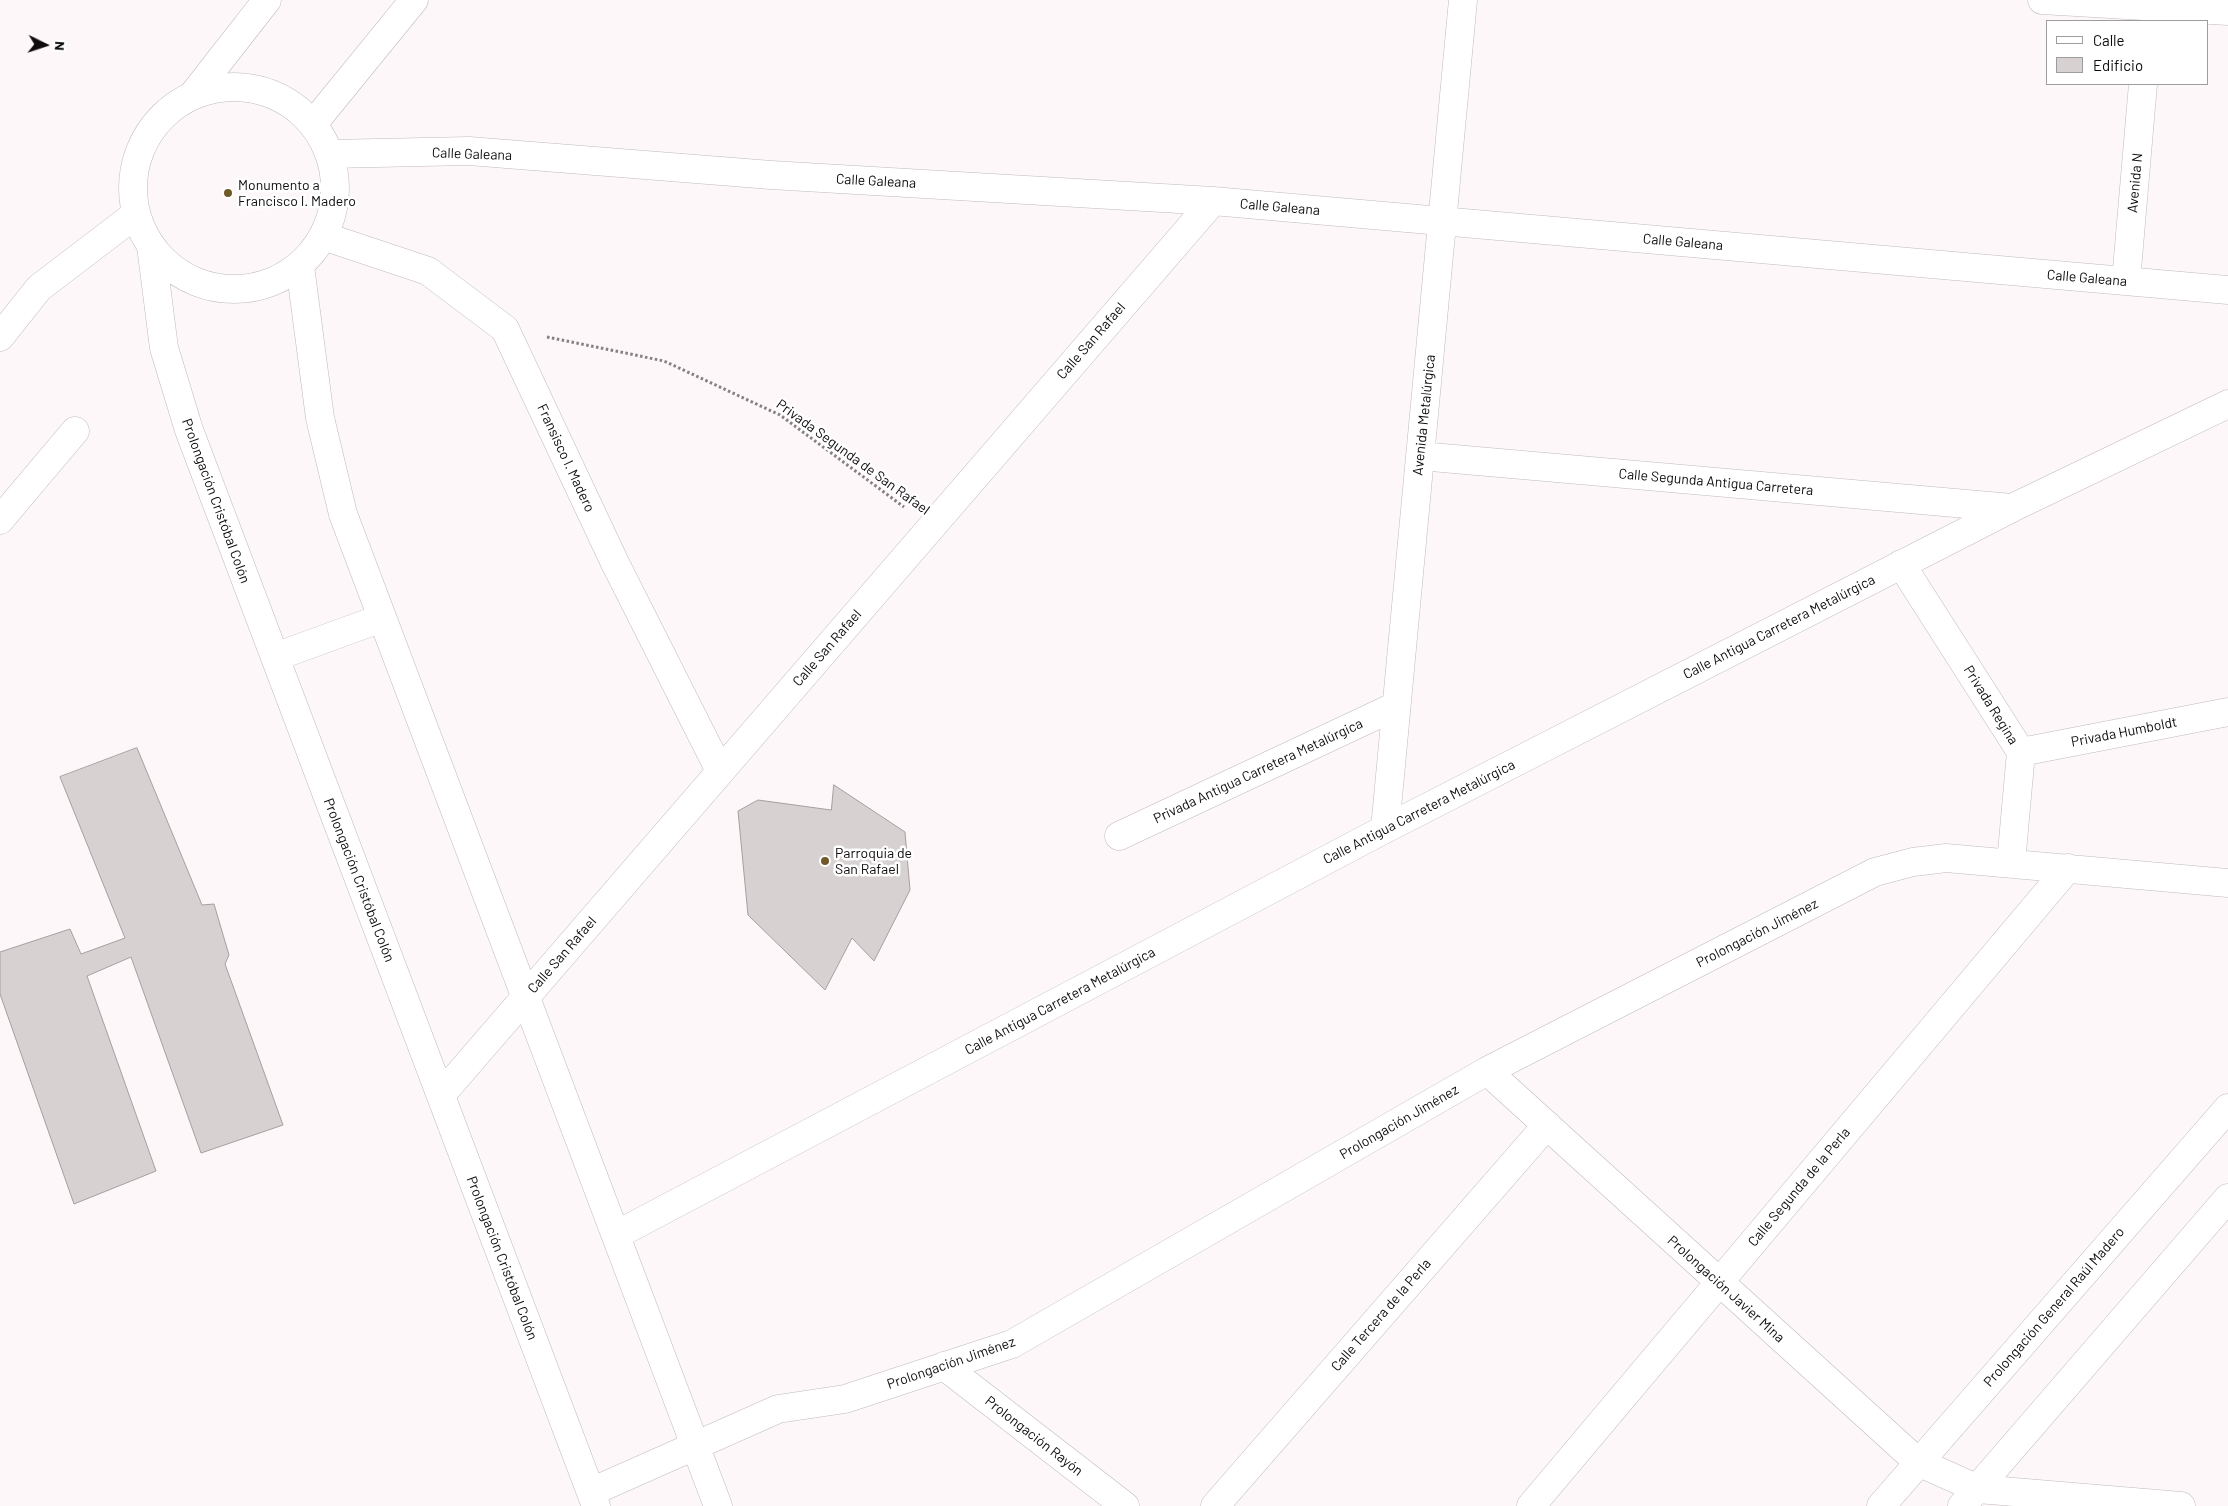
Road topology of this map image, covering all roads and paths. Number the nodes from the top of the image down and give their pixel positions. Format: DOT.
graph roads {
  1 [pos="267,0"];
  2 [pos="414,0"];
  3 [pos="1464,0"];
  4 [pos="2042,0"];
  5 [pos="2150,10"];
  6 [pos="2228,11"];
  7 [pos="2143,85"];
  8 [pos="192,96"];
  9 [pos="313,124"];
  10 [pos="330,154"];
  11 [pos="1213,201"];
  12 [pos="136,214"];
  13 [pos="1443,221"];
  14 [pos="323,236"];
  15 [pos="150,246"];
  16 [pos="300,266"];
  17 [pos="2126,281"];
  18 [pos="2228,290"];
  19 [pos="505,329"];
  20 [pos="0,337"];
  21 [pos="2228,404"];
  22 [pos="75,431"];
  23 [pos="1420,456"];
  24 [pos="2012,508"];
  25 [pos="0,520"];
  26 [pos="931,527"];
  27 [pos="1901,564"];
  28 [pos="382,618"];
  29 [pos="275,657"];
  30 [pos="1396,706"];
  31 [pos="2228,712"];
  32 [pos="2021,752"];
  33 [pos="720,771"];
  34 [pos="1385,829"];
  35 [pos="1119,836"];
  36 [pos="2011,863"];
  37 [pos="2068,868"];
  38 [pos="2228,883"];
  39 [pos="526,996"];
  40 [pos="1487,1071"];
  41 [pos="440,1095"];
  42 [pos="2228,1108"];
  43 [pos="1546,1125"];
  44 [pos="2228,1198"];
  45 [pos="616,1235"];
  46 [pos="1719,1282"];
  47 [pos="944,1366"];
  48 [pos="695,1446"];
  49 [pos="1918,1462"];
  50 [pos="1970,1497"];
  51 [pos="594,1499"];
  52 [pos="2014,1500"];
  53 [pos="2146,1505"];
  54 [pos="718,1506"];
  55 [pos="1125,1506"];
  56 [pos="1215,1506"];
  57 [pos="1531,1506"];
  58 [pos="1880,1506"];
  59 [pos="2181,1506"];
  1 -- 8 [label="street"];
  2 -- 9 [label="street"];
  3 -- 13 [label="street, Avenida Metalúrgica"];
  4 -- 5 [label="street"];
  5 -- 6 [label="street"];
  7 -- 17 [label="street, Avenida N"];
  8 -- 9 [label="street"];
  8 -- 12 [label="street"];
  9 -- 10 [label="street"];
  10 -- 11 [label="street, Calle Galeana"];
  10 -- 14 [label="street"];
  11 -- 13 [label="street, Calle Galeana"];
  11 -- 26 [label="street, Calle San Rafael"];
  12 -- 15 [label="street"];
  12 -- 20 [label="street"];
  13 -- 17 [label="street, Calle Galeana"];
  13 -- 23 [label="street, Avenida Metalúrgica"];
  14 -- 16 [label="street"];
  14 -- 19 [label="street, Fransisco I. Madero"];
  15 -- 16 [label="street"];
  15 -- 29 [label="street, Prolongación Cristóbal Colón"];
  16 -- 28 [label="street"];
  17 -- 18 [label="street, Calle Galeana"];
  19 -- 26 [label="path, Privada Segunda de San Rafael"];
  19 -- 33 [label="street, Fransisco I. Madero"];
  21 -- 24 [label="street, Calle Antigua Carretera Metalúrgica"];
  22 -- 25 [label="street"];
  23 -- 24 [label="street, Calle Segunda Antigua Carretera"];
  23 -- 30 [label="street, Avenida Metalúrgica"];
  24 -- 27 [label="street, Calle Antigua Carretera Metalúrgica"];
  26 -- 33 [label="street, Calle San Rafael"];
  27 -- 32 [label="street, Privada Regina"];
  27 -- 34 [label="street, Calle Antigua Carretera Metalúrgica"];
  28 -- 29 [label="street"];
  28 -- 39 [label="street"];
  29 -- 41 [label="street, Prolongación Cristóbal Colón"];
  30 -- 34 [label="street, Avenida Metalúrgica"];
  30 -- 35 [label="street, Privada Antigua Carretera Metalúrgica"];
  31 -- 32 [label="street, Privada Humboldt"];
  32 -- 36 [label="street, Privada Regina"];
  33 -- 39 [label="street, Calle San Rafael"];
  34 -- 45 [label="street, Calle Antigua Carretera Metalúrgica"];
  36 -- 37 [label="street, Prolongación Jiménez"];
  36 -- 40 [label="street, Prolongación Jiménez"];
  37 -- 38 [label="street, Prolongación Jiménez"];
  37 -- 46 [label="street, Calle Segunda de la Perla"];
  39 -- 41 [label="street, Calle San Rafael"];
  39 -- 45 [label="street"];
  40 -- 43 [label="street, Prolongación Javier Mina"];
  40 -- 47 [label="street, Prolongación Jiménez"];
  41 -- 51 [label="street, Prolongación Cristóbal Colón"];
  42 -- 49 [label="street, Prolongación General Raúl Madero"];
  43 -- 46 [label="street, Prolongación Javier Mina"];
  43 -- 56 [label="street, Calle Tercera de la Perla"];
  44 -- 50 [label="street"];
  45 -- 48 [label="street"];
  46 -- 49 [label="street, Prolongación Javier Mina"];
  46 -- 57 [label="street, Calle Segunda de la Perla"];
  47 -- 48 [label="street, Prolongación Jiménez"];
  47 -- 55 [label="street, Prolongación Rayón"];
  48 -- 51 [label="street, Prolongación Jiménez"];
  48 -- 54 [label="street"];
  49 -- 50 [label="street, Prolongación Javier Mina"];
  49 -- 58 [label="street, Prolongación General Raúl Madero"];
  50 -- 52 [label="street, Prolongación Javier Mina"];
  52 -- 53 [label="street, Prolongación Javier Mina"];
  53 -- 59 [label="street, Prolongación Javier Mina"];
}
